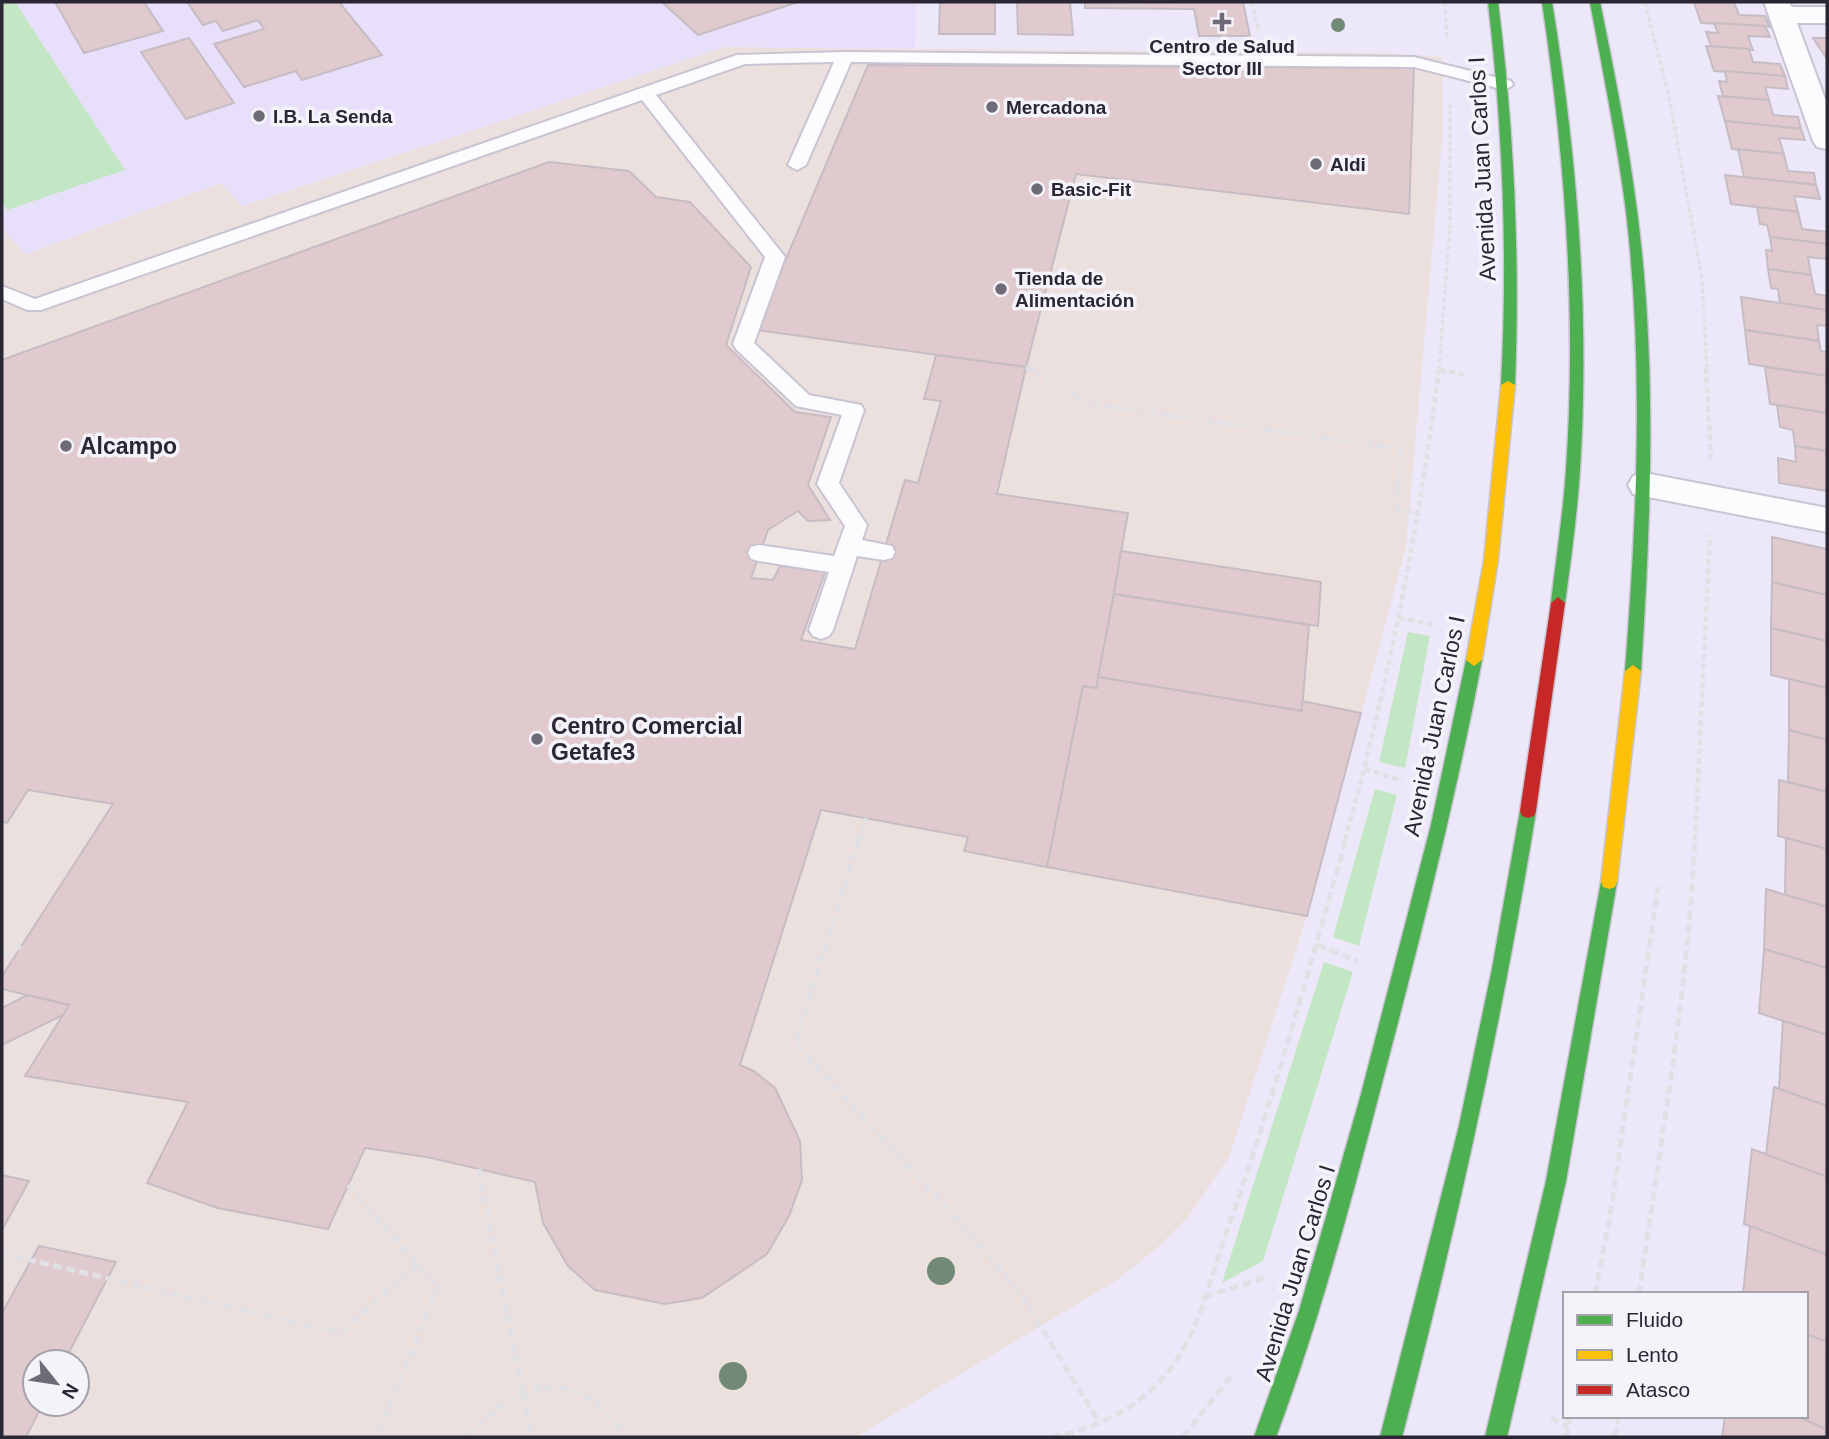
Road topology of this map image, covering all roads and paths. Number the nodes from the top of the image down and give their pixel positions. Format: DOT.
graph roads {
  1 [pos="1445,2"];
  2 [pos="1493,2"];
  3 [pos="1547,2"];
  4 [pos="1595,2"];
  5 [pos="1645,2"];
  6 [pos="1780,8"];
  7 [pos="1827,15"];
  8 [pos="845,57"];
  9 [pos="1449,71"];
  10 [pos="1505,85"];
  11 [pos="645,93"];
  12 [pos="1827,141"];
  13 [pos="797,165"];
  14 [pos="2,292"];
  15 [pos="1026,367"];
  16 [pos="1645,485"];
  17 [pos="1712,498"];
  18 [pos="1420,513"];
  19 [pos="1827,520"];
  20 [pos="884,552"];
  21 [pos="759,553"];
  22 [pos="846,556"];
  23 [pos="1399,618"];
  24 [pos="1440,626"];
  25 [pos="821,630"];
  26 [pos="1364,769"];
  27 [pos="1410,783"];
  28 [pos="866,818"];
  29 [pos="1317,945"];
  30 [pos="21,946"];
  31 [pos="2,956"];
  32 [pos="1365,964"];
  33 [pos="479,1169"];
  34 [pos="348,1185"];
  35 [pos="2,1250"];
  36 [pos="418,1263"];
  37 [pos="1267,1288"];
  38 [pos="1639,1292"];
  39 [pos="1204,1297"];
  40 [pos="1238,1367"];
  41 [pos="523,1393"];
  42 [pos="1570,1418"];
  43 [pos="1619,1418"];
  44 [pos="1099,1422"];
  45 [pos="377,1437"];
  46 [pos="467,1437"];
  47 [pos="532,1437"];
  48 [pos="626,1437"];
  49 [pos="1052,1437"];
  50 [pos="1183,1437"];
  51 [pos="1265,1437"];
  52 [pos="1391,1437"];
  53 [pos="1496,1437"];
  54 [pos="1566,1437"];
  55 [pos="1615,1437"];
  1 -- 9 [label="path"];
  2 -- 10 [label="main road, Avenida Juan Carlos I"];
  3 -- 52 [label="main road"];
  4 -- 16 [label="main road"];
  5 -- 17 [label="path"];
  6 -- 7 [label="street"];
  6 -- 12 [label="street"];
  8 -- 9 [label="lane"];
  8 -- 11 [label="lane"];
  8 -- 13 [label="lane"];
  9 -- 10 [label="lane"];
  9 -- 18 [label="path"];
  10 -- 51 [label="main road, Avenida Juan Carlos I"];
  11 -- 14 [label="lane"];
  11 -- 22 [label="lane"];
  15 -- 18 [label="path"];
  16 -- 17 [label="street"];
  16 -- 53 [label="main road"];
  17 -- 19 [label="street"];
  17 -- 38 [label="path"];
  18 -- 23 [label="path"];
  20 -- 22 [label="lane"];
  21 -- 22 [label="lane"];
  22 -- 25 [label="lane"];
  23 -- 24 [label="path"];
  23 -- 26 [label="path"];
  26 -- 27 [label="path"];
  26 -- 29 [label="path"];
  28 -- 44 [label="path"];
  29 -- 32 [label="path"];
  29 -- 39 [label="path"];
  30 -- 31 [label="path"];
  33 -- 41 [label="path"];
  34 -- 36 [label="path"];
  35 -- 36 [label="path"];
  36 -- 45 [label="path"];
  37 -- 39 [label="path"];
  39 -- 44 [label="path"];
  40 -- 50 [label="path"];
  41 -- 46 [label="path"];
  41 -- 47 [label="path"];
  41 -- 48 [label="path"];
  42 -- 54 [label="path"];
  43 -- 55 [label="path"];
  44 -- 49 [label="path"];
}
